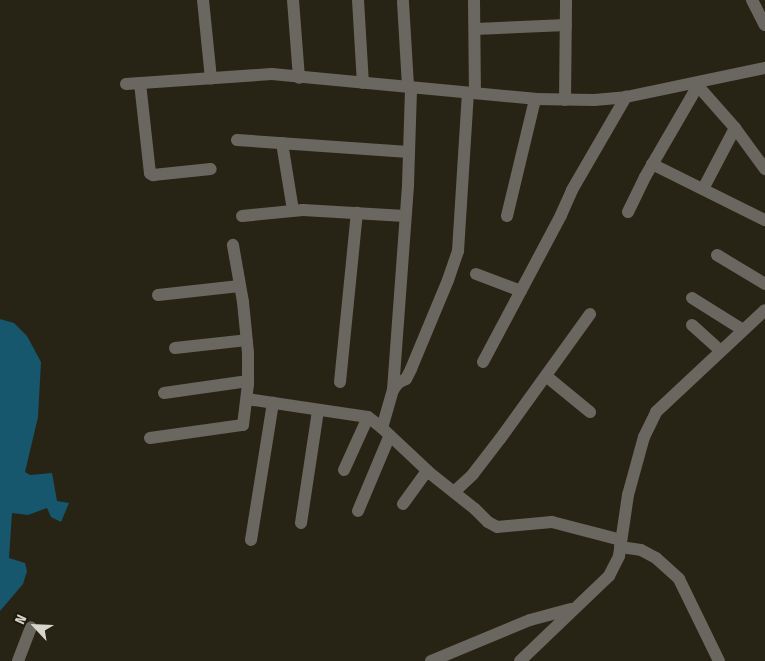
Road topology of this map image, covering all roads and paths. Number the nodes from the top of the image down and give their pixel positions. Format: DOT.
graph roads {
  1 [pos="203,0"];
  2 [pos="293,0"];
  3 [pos="358,0"];
  4 [pos="474,0"];
  5 [pos="566,0"];
  6 [pos="752,0"];
  7 [pos="403,2"];
  8 [pos="566,24"];
  9 [pos="765,25"];
  10 [pos="475,30"];
  11 [pos="765,68"];
  12 [pos="299,78"];
  13 [pos="211,79"];
  14 [pos="140,83"];
  15 [pos="363,83"];
  16 [pos="126,84"];
  17 [pos="699,84"];
  18 [pos="409,87"];
  19 [pos="472,93"];
  20 [pos="626,97"];
  21 [pos="535,99"];
  22 [pos="565,100"];
  23 [pos="735,128"];
  24 [pos="237,140"];
  25 [pos="282,143"];
  26 [pos="409,152"];
  27 [pos="652,164"];
  28 [pos="211,169"];
  29 [pos="765,169"];
  30 [pos="703,190"];
  31 [pos="293,210"];
  32 [pos="628,212"];
  33 [pos="357,213"];
  34 [pos="242,216"];
  35 [pos="406,216"];
  36 [pos="507,216"];
  37 [pos="765,220"];
  38 [pos="233,244"];
  39 [pos="717,255"];
  40 [pos="476,274"];
  41 [pos="765,284"];
  42 [pos="240,286"];
  43 [pos="521,291"];
  44 [pos="158,296"];
  45 [pos="692,298"];
  46 [pos="765,310"];
  47 [pos="590,314"];
  48 [pos="692,325"];
  49 [pos="743,330"];
  50 [pos="247,340"];
  51 [pos="174,348"];
  52 [pos="721,351"];
  53 [pos="483,362"];
  54 [pos="546,376"];
  55 [pos="248,382"];
  56 [pos="340,382"];
  57 [pos="393,390"];
  58 [pos="164,393"];
  59 [pos="247,399"];
  60 [pos="273,403"];
  61 [pos="318,410"];
  62 [pos="590,412"];
  63 [pos="368,417"];
  64 [pos="386,431"];
  65 [pos="150,438"];
  66 [pos="344,470"];
  67 [pos="427,471"];
  68 [pos="454,492"];
  69 [pos="403,504"];
  70 [pos="358,511"];
  71 [pos="301,523"];
  72 [pos="251,540"];
  73 [pos="621,544"];
  74 [pos="573,608"];
  75 [pos="30,627"];
  76 [pos="18,661"];
  77 [pos="431,661"];
  78 [pos="520,661"];
  79 [pos="719,661"];
  1 -- 13 [label="street"];
  2 -- 12 [label="street"];
  3 -- 15 [label="street"];
  4 -- 10 [label="street"];
  5 -- 8 [label="street"];
  6 -- 9 [label="street"];
  7 -- 18 [label="street"];
  8 -- 10 [label="street"];
  8 -- 22 [label="street"];
  10 -- 19 [label="street"];
  11 -- 17 [label="street"];
  12 -- 13 [label="street"];
  12 -- 15 [label="street"];
  13 -- 14 [label="street"];
  14 -- 16 [label="street"];
  14 -- 28 [label="street"];
  15 -- 18 [label="street"];
  17 -- 20 [label="street"];
  17 -- 23 [label="street"];
  17 -- 27 [label="street"];
  18 -- 19 [label="street"];
  18 -- 26 [label="street"];
  19 -- 21 [label="street"];
  19 -- 57 [label="street"];
  20 -- 22 [label="street"];
  20 -- 43 [label="street"];
  21 -- 22 [label="street"];
  21 -- 36 [label="street"];
  23 -- 29 [label="street"];
  23 -- 30 [label="street"];
  24 -- 25 [label="street"];
  25 -- 26 [label="street"];
  25 -- 31 [label="street"];
  26 -- 35 [label="street"];
  27 -- 30 [label="street"];
  27 -- 32 [label="street"];
  30 -- 37 [label="street"];
  31 -- 33 [label="street"];
  31 -- 34 [label="street"];
  33 -- 35 [label="street"];
  33 -- 56 [label="street"];
  35 -- 57 [label="street"];
  38 -- 42 [label="street"];
  39 -- 41 [label="street"];
  40 -- 43 [label="street"];
  42 -- 44 [label="street"];
  42 -- 50 [label="street"];
  43 -- 53 [label="street"];
  45 -- 49 [label="street"];
  46 -- 49 [label="street"];
  47 -- 54 [label="street"];
  48 -- 52 [label="street"];
  49 -- 52 [label="street"];
  50 -- 51 [label="street"];
  50 -- 55 [label="street"];
  52 -- 73 [label="street"];
  54 -- 62 [label="street"];
  54 -- 68 [label="street"];
  55 -- 58 [label="street"];
  55 -- 59 [label="street"];
  57 -- 64 [label="street"];
  59 -- 60 [label="street"];
  59 -- 65 [label="street"];
  60 -- 61 [label="street"];
  60 -- 72 [label="street"];
  61 -- 63 [label="street"];
  61 -- 71 [label="street"];
  63 -- 64 [label="street"];
  63 -- 66 [label="street"];
  64 -- 67 [label="street"];
  64 -- 70 [label="street"];
  67 -- 68 [label="street"];
  67 -- 69 [label="street"];
  68 -- 73 [label="street"];
  73 -- 74 [label="street"];
  73 -- 79 [label="street"];
  74 -- 77 [label="street"];
  74 -- 78 [label="street"];
  75 -- 76 [label="street"];
}
